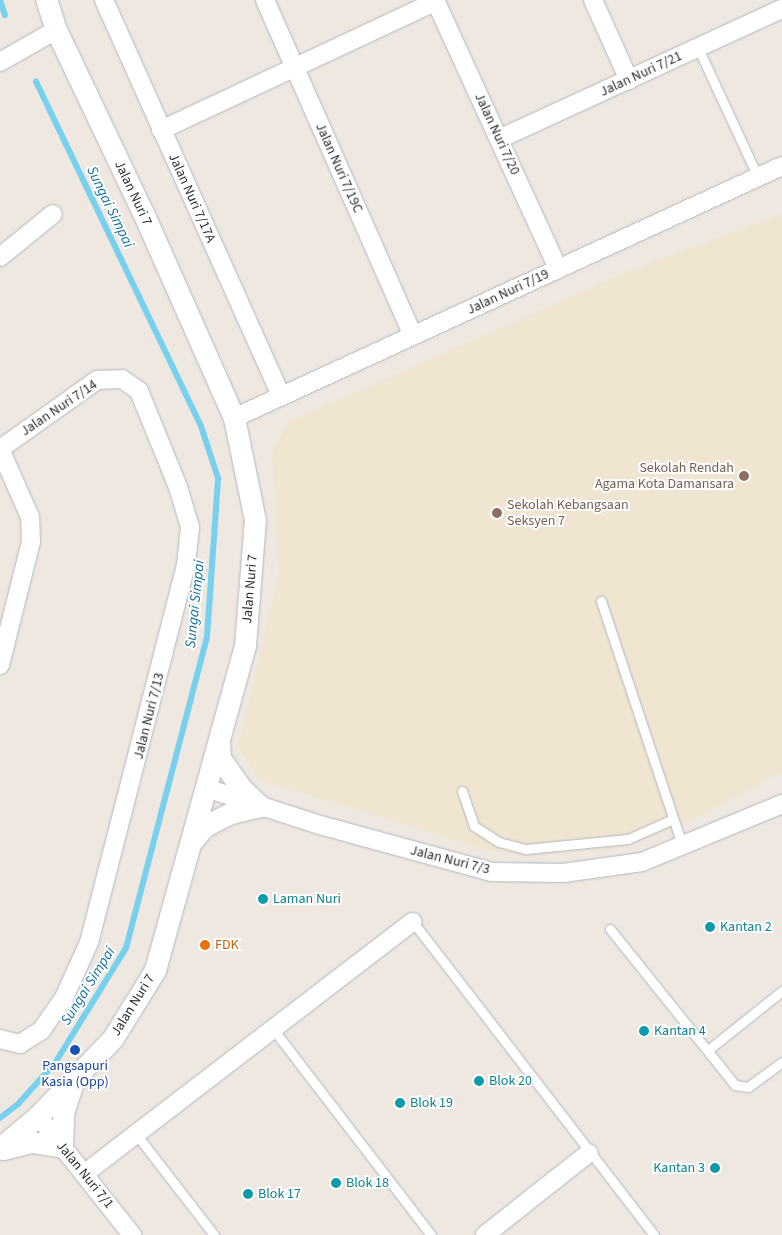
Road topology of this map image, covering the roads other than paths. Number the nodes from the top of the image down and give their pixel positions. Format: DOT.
graph roads {
  1 [pos="46,0"];
  2 [pos="104,0"];
  3 [pos="265,0"];
  4 [pos="593,0"];
  5 [pos="435,1"];
  6 [pos="782,9"];
  7 [pos="56,30"];
  8 [pos="698,48"];
  9 [pos="0,62"];
  10 [pos="295,67"];
  11 [pos="629,80"];
  12 [pos="161,130"];
  13 [pos="499,139"];
  14 [pos="782,166"];
  15 [pos="758,177"];
  16 [pos="52,214"];
  17 [pos="0,257"];
  18 [pos="558,269"];
  19 [pos="413,336"];
  20 [pos="122,379"];
  21 [pos="281,396"];
  22 [pos="234,418"];
  23 [pos="0,449"];
  24 [pos="601,600"];
  25 [pos="0,665"];
  26 [pos="219,742"];
  27 [pos="206,788"];
  28 [pos="462,791"];
  29 [pos="782,804"];
  30 [pos="260,806"];
  31 [pos="673,819"];
  32 [pos="191,843"];
  33 [pos="682,845"];
  34 [pos="413,922"];
  35 [pos="610,929"];
  36 [pos="782,991"];
  37 [pos="273,1029"];
  38 [pos="0,1039"];
  39 [pos="708,1050"];
  40 [pos="782,1062"];
  41 [pos="73,1080"];
  42 [pos="38,1116"];
  43 [pos="136,1134"];
  44 [pos="62,1147"];
  45 [pos="0,1149"];
  46 [pos="589,1154"];
  47 [pos="84,1174"];
  48 [pos="132,1235"];
  49 [pos="214,1235"];
  50 [pos="431,1235"];
  51 [pos="485,1235"];
  52 [pos="654,1235"];
  1 -- 7 [label="street, Jalan Nuri 7"];
  2 -- 12 [label="street, Jalan Nuri 7/17A"];
  3 -- 10 [label="street, Jalan Nuri 7/19C"];
  4 -- 11 [label="street"];
  5 -- 10 [label="street"];
  5 -- 13 [label="street, Jalan Nuri 7/20"];
  6 -- 8 [label="street, Jalan Nuri 7/21"];
  7 -- 9 [label="street"];
  7 -- 22 [label="street, Jalan Nuri 7"];
  8 -- 11 [label="street, Jalan Nuri 7/21"];
  8 -- 15 [label="lane"];
  10 -- 12 [label="street"];
  10 -- 19 [label="street, Jalan Nuri 7/19C"];
  11 -- 13 [label="street, Jalan Nuri 7/21"];
  12 -- 21 [label="street, Jalan Nuri 7/17A"];
  13 -- 18 [label="street, Jalan Nuri 7/20"];
  14 -- 15 [label="street, Jalan Nuri 7/19"];
  15 -- 18 [label="street, Jalan Nuri 7/19"];
  16 -- 17 [label="street"];
  18 -- 19 [label="street, Jalan Nuri 7/19"];
  19 -- 21 [label="street, Jalan Nuri 7/19"];
  20 -- 23 [label="street, Jalan Nuri 7/14"];
  20 -- 38 [label="street, Jalan Nuri 7/13"];
  21 -- 22 [label="street, Jalan Nuri 7/19"];
  22 -- 26 [label="street, Jalan Nuri 7"];
  23 -- 25 [label="street"];
  24 -- 31 [label="lane"];
  26 -- 27 [label="street, Jalan Nuri 7"];
  26 -- 30 [label="street"];
  27 -- 30 [label="street, Jalan Nuri 7/3"];
  27 -- 32 [label="street, Jalan Nuri 7"];
  28 -- 31 [label="lane"];
  29 -- 33 [label="street, Jalan Nuri 7/3"];
  30 -- 32 [label="street"];
  30 -- 33 [label="street, Jalan Nuri 7/3"];
  31 -- 33 [label="lane"];
  32 -- 41 [label="street, Jalan Nuri 7"];
  34 -- 37 [label="street"];
  34 -- 46 [label="lane"];
  35 -- 39 [label="lane"];
  36 -- 39 [label="lane"];
  37 -- 43 [label="street"];
  37 -- 50 [label="lane"];
  39 -- 40 [label="lane"];
  41 -- 42 [label="street, Jalan Nuri 7"];
  41 -- 44 [label="street"];
  42 -- 44 [label="street, Jalan Nuri 7/1"];
  42 -- 45 [label="street, Jalan Nuri 7"];
  43 -- 47 [label="street"];
  43 -- 49 [label="lane"];
  44 -- 45 [label="street"];
  44 -- 47 [label="street, Jalan Nuri 7/1"];
  46 -- 51 [label="street"];
  46 -- 52 [label="lane"];
  47 -- 48 [label="street, Jalan Nuri 7/1"];
}
